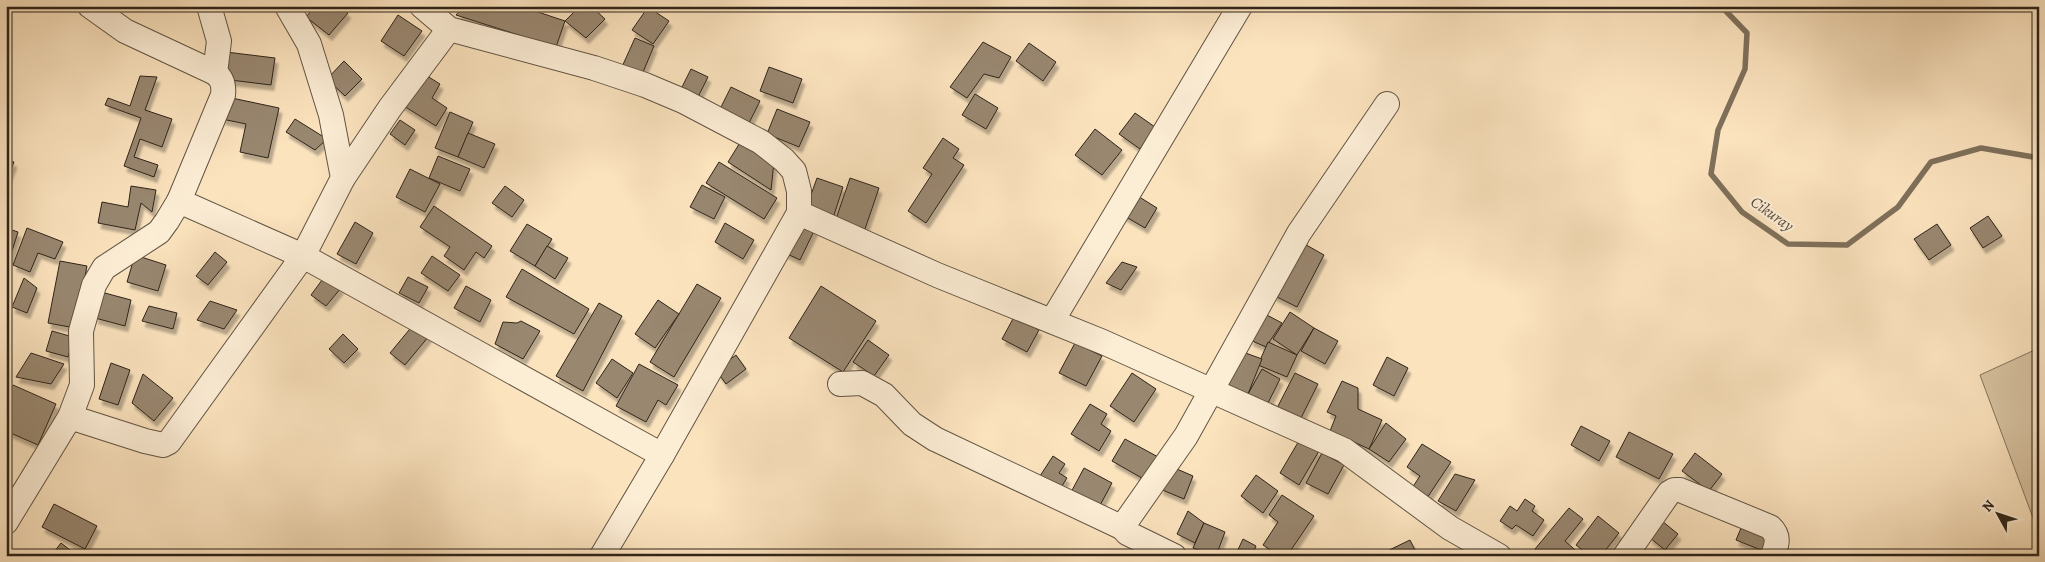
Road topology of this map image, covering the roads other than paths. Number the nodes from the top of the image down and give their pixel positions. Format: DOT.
graph roads {
  1 [pos="90,6"];
  2 [pos="209,6"];
  3 [pos="287,6"];
  4 [pos="422,6"];
  5 [pos="1240,6"];
  6 [pos="449,29"];
  7 [pos="215,73"];
  8 [pos="1387,104"];
  9 [pos="343,178"];
  10 [pos="179,201"];
  11 [pos="799,213"];
  12 [pos="303,256"];
  13 [pos="1052,321"];
  14 [pos="840,384"];
  15 [pos="1210,389"];
  16 [pos="70,417"];
  17 [pos="662,455"];
  18 [pos="6,522"];
  19 [pos="1123,528"];
  20 [pos="602,556"];
  21 [pos="1174,556"];
  22 [pos="1499,556"];
  23 [pos="1625,556"];
  24 [pos="1773,556"];
  1 -- 7 [label="street"];
  2 -- 7 [label="street"];
  3 -- 9 [label="street"];
  4 -- 6 [label="street"];
  5 -- 13 [label="street"];
  6 -- 9 [label="street"];
  6 -- 11 [label="street"];
  7 -- 10 [label="street"];
  8 -- 15 [label="street"];
  9 -- 12 [label="street"];
  10 -- 12 [label="street"];
  10 -- 16 [label="street"];
  11 -- 13 [label="street"];
  11 -- 17 [label="street"];
  12 -- 16 [label="street"];
  12 -- 17 [label="street"];
  13 -- 15 [label="street"];
  14 -- 19 [label="street"];
  15 -- 19 [label="street"];
  15 -- 22 [label="street"];
  16 -- 18 [label="street"];
  17 -- 20 [label="street"];
  19 -- 21 [label="street"];
  23 -- 24 [label="street"];
}
